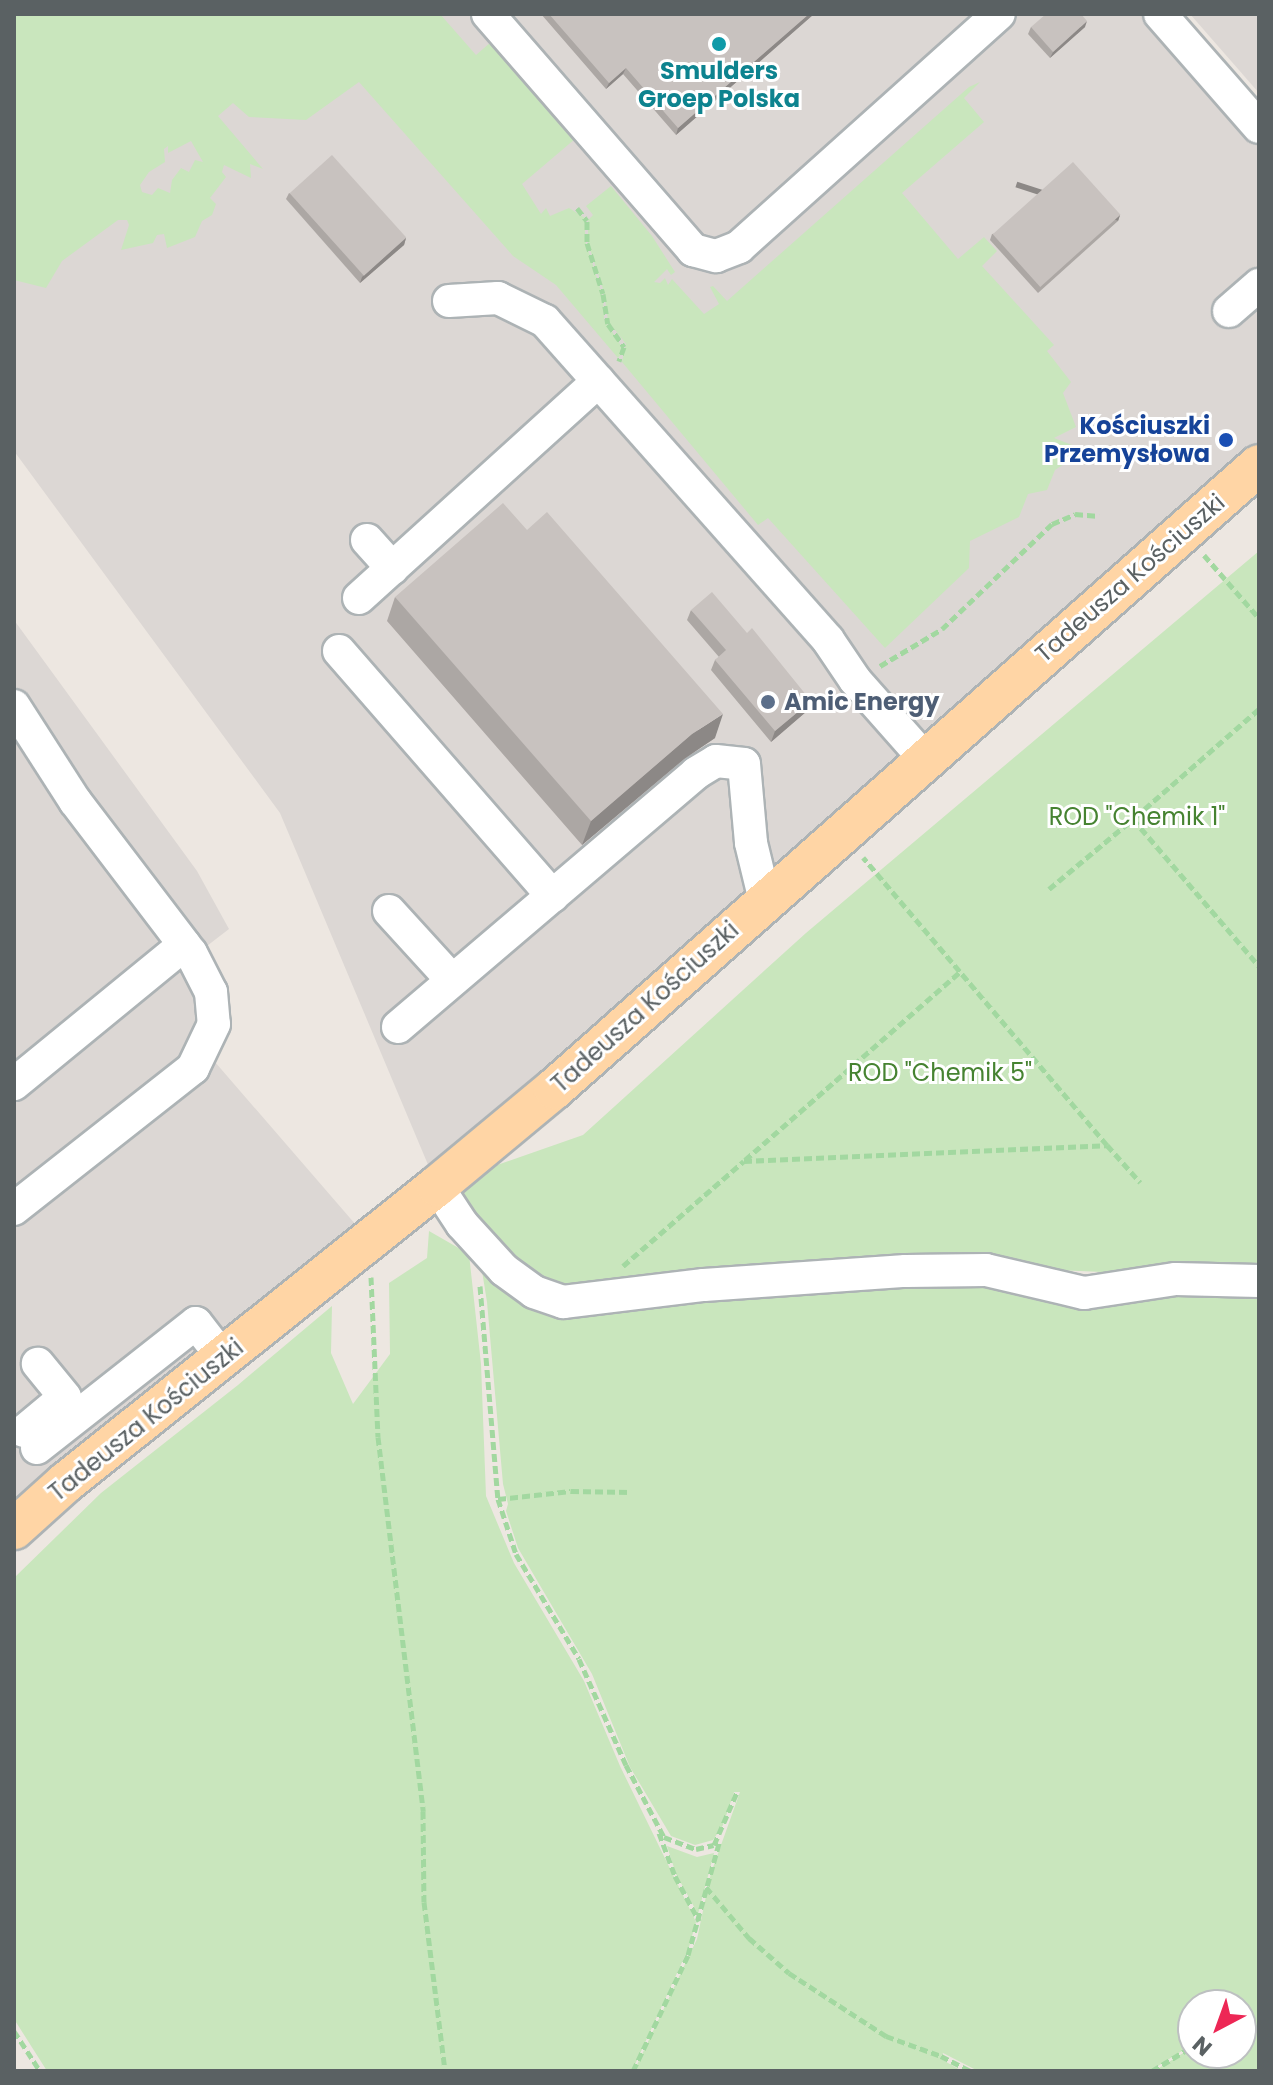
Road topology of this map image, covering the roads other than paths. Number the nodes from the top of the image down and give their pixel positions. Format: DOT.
graph roads {
  1 [pos="488,14"];
  2 [pos="999,14"];
  3 [pos="1160,14"];
  4 [pos="1259,127"];
  5 [pos="1259,285"];
  6 [pos="449,301"];
  7 [pos="1229,311"];
  8 [pos="598,381"];
  9 [pos="1259,465"];
  10 [pos="367,540"];
  11 [pos="392,568"];
  12 [pos="359,598"];
  13 [pos="339,651"];
  14 [pos="14,706"];
  15 [pos="925,759"];
  16 [pos="553,896"];
  17 [pos="765,901"];
  18 [pos="389,911"];
  19 [pos="184,945"];
  20 [pos="451,979"];
  21 [pos="398,1027"];
  22 [pos="14,1084"];
  23 [pos="437,1186"];
  24 [pos="14,1209"];
  25 [pos="1259,1281"];
  26 [pos="223,1358"];
  27 [pos="38,1364"];
  28 [pos="25,1433"];
  29 [pos="65,1483"];
  30 [pos="14,1529"];
  1 -- 2 [label="street"];
  3 -- 4 [label="street"];
  5 -- 7 [label="street"];
  6 -- 8 [label="street"];
  8 -- 11 [label="street"];
  8 -- 15 [label="street"];
  9 -- 15 [label="main road, Tadeusza Kościuszki"];
  10 -- 11 [label="street"];
  11 -- 12 [label="street"];
  13 -- 16 [label="street"];
  14 -- 19 [label="street"];
  15 -- 17 [label="main road, Tadeusza Kościuszki"];
  16 -- 17 [label="street"];
  16 -- 20 [label="street"];
  17 -- 23 [label="main road, Tadeusza Kościuszki"];
  18 -- 20 [label="street"];
  19 -- 22 [label="street"];
  19 -- 24 [label="street"];
  20 -- 21 [label="street"];
  23 -- 25 [label="street"];
  23 -- 26 [label="main road, Tadeusza Kościuszki"];
  26 -- 28 [label="street"];
  26 -- 29 [label="main road, Tadeusza Kościuszki"];
  27 -- 28 [label="street"];
  28 -- 29 [label="street"];
  29 -- 30 [label="main road, Tadeusza Kościuszki"];
}
